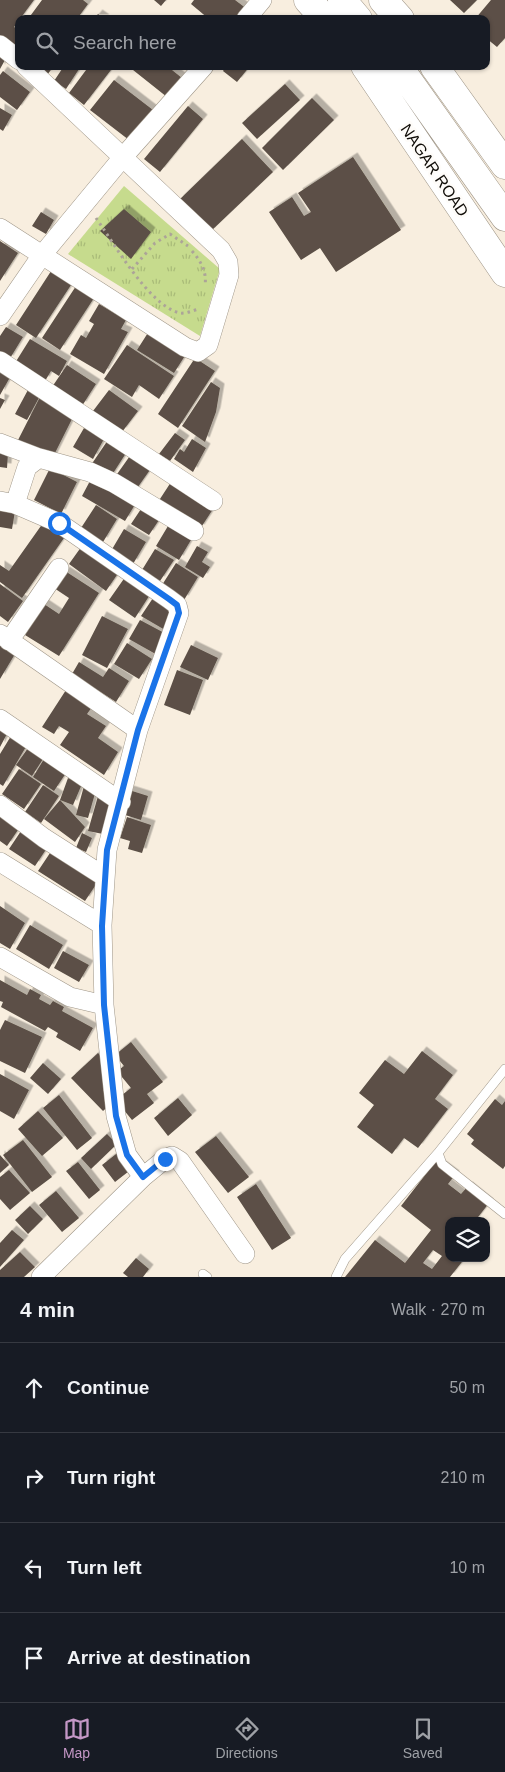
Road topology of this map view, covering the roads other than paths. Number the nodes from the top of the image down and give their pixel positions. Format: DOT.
graph roads {
  1 [pos="262,0"];
  2 [pos="308,0"];
  3 [pos="342,0"];
  4 [pos="383,0"];
  5 [pos="249,15"];
  6 [pos="321,15"];
  7 [pos="355,15"];
  8 [pos="396,15"];
  9 [pos="0,45"];
  10 [pos="15,57"];
  11 [pos="30,70"];
  12 [pos="200,70"];
  13 [pos="368,70"];
  14 [pos="401,70"];
  15 [pos="437,70"];
  16 [pos="123,158"];
  17 [pos="505,165"];
  18 [pos="505,217"];
  19 [pos="0,228"];
  20 [pos="42,255"];
  21 [pos="505,273"];
  22 [pos="1,313"];
  23 [pos="0,361"];
  24 [pos="0,443"];
  25 [pos="39,458"];
  26 [pos="213,501"];
  27 [pos="7,503"];
  28 [pos="194,530"];
  29 [pos="59,568"];
  30 [pos="4,638"];
  31 [pos="0,719"];
  32 [pos="138,730"];
  33 [pos="121,802"];
  34 [pos="0,804"];
  35 [pos="0,862"];
  36 [pos="105,878"];
  37 [pos="102,926"];
  38 [pos="0,957"];
  39 [pos="104,1005"];
  40 [pos="505,1069"];
  41 [pos="438,1153"];
  42 [pos="143,1177"];
  43 [pos="505,1214"];
  44 [pos="245,1254"];
  45 [pos="41,1277"];
  46 [pos="336,1277"];
  1 -- 5 [label="street"];
  2 -- 6 [label="highway"];
  3 -- 7 [label="highway"];
  4 -- 8 [label="highway"];
  9 -- 10 [label="street"];
  11 -- 16 [label="street"];
  12 -- 16 [label="street"];
  13 -- 21 [label="highway, NAGAR ROAD"];
  14 -- 18 [label="highway"];
  15 -- 17 [label="highway"];
  16 -- 20 [label="street"];
  16 -- 20 [label="street"];
  19 -- 20 [label="street"];
  20 -- 22 [label="street"];
  23 -- 26 [label="street"];
  24 -- 25 [label="street"];
  25 -- 27 [label="street"];
  25 -- 28 [label="street"];
  27 -- 32 [label="street"];
  29 -- 30 [label="street"];
  30 -- 32 [label="street"];
  31 -- 33 [label="street"];
  32 -- 33 [label="street"];
  33 -- 36 [label="street"];
  34 -- 36 [label="street"];
  35 -- 37 [label="street"];
  36 -- 37 [label="street"];
  37 -- 39 [label="street"];
  38 -- 39 [label="street"];
  39 -- 42 [label="street"];
  40 -- 41 [label="lane"];
  41 -- 43 [label="lane"];
  41 -- 46 [label="lane"];
  42 -- 44 [label="street"];
  42 -- 45 [label="street"];
}
